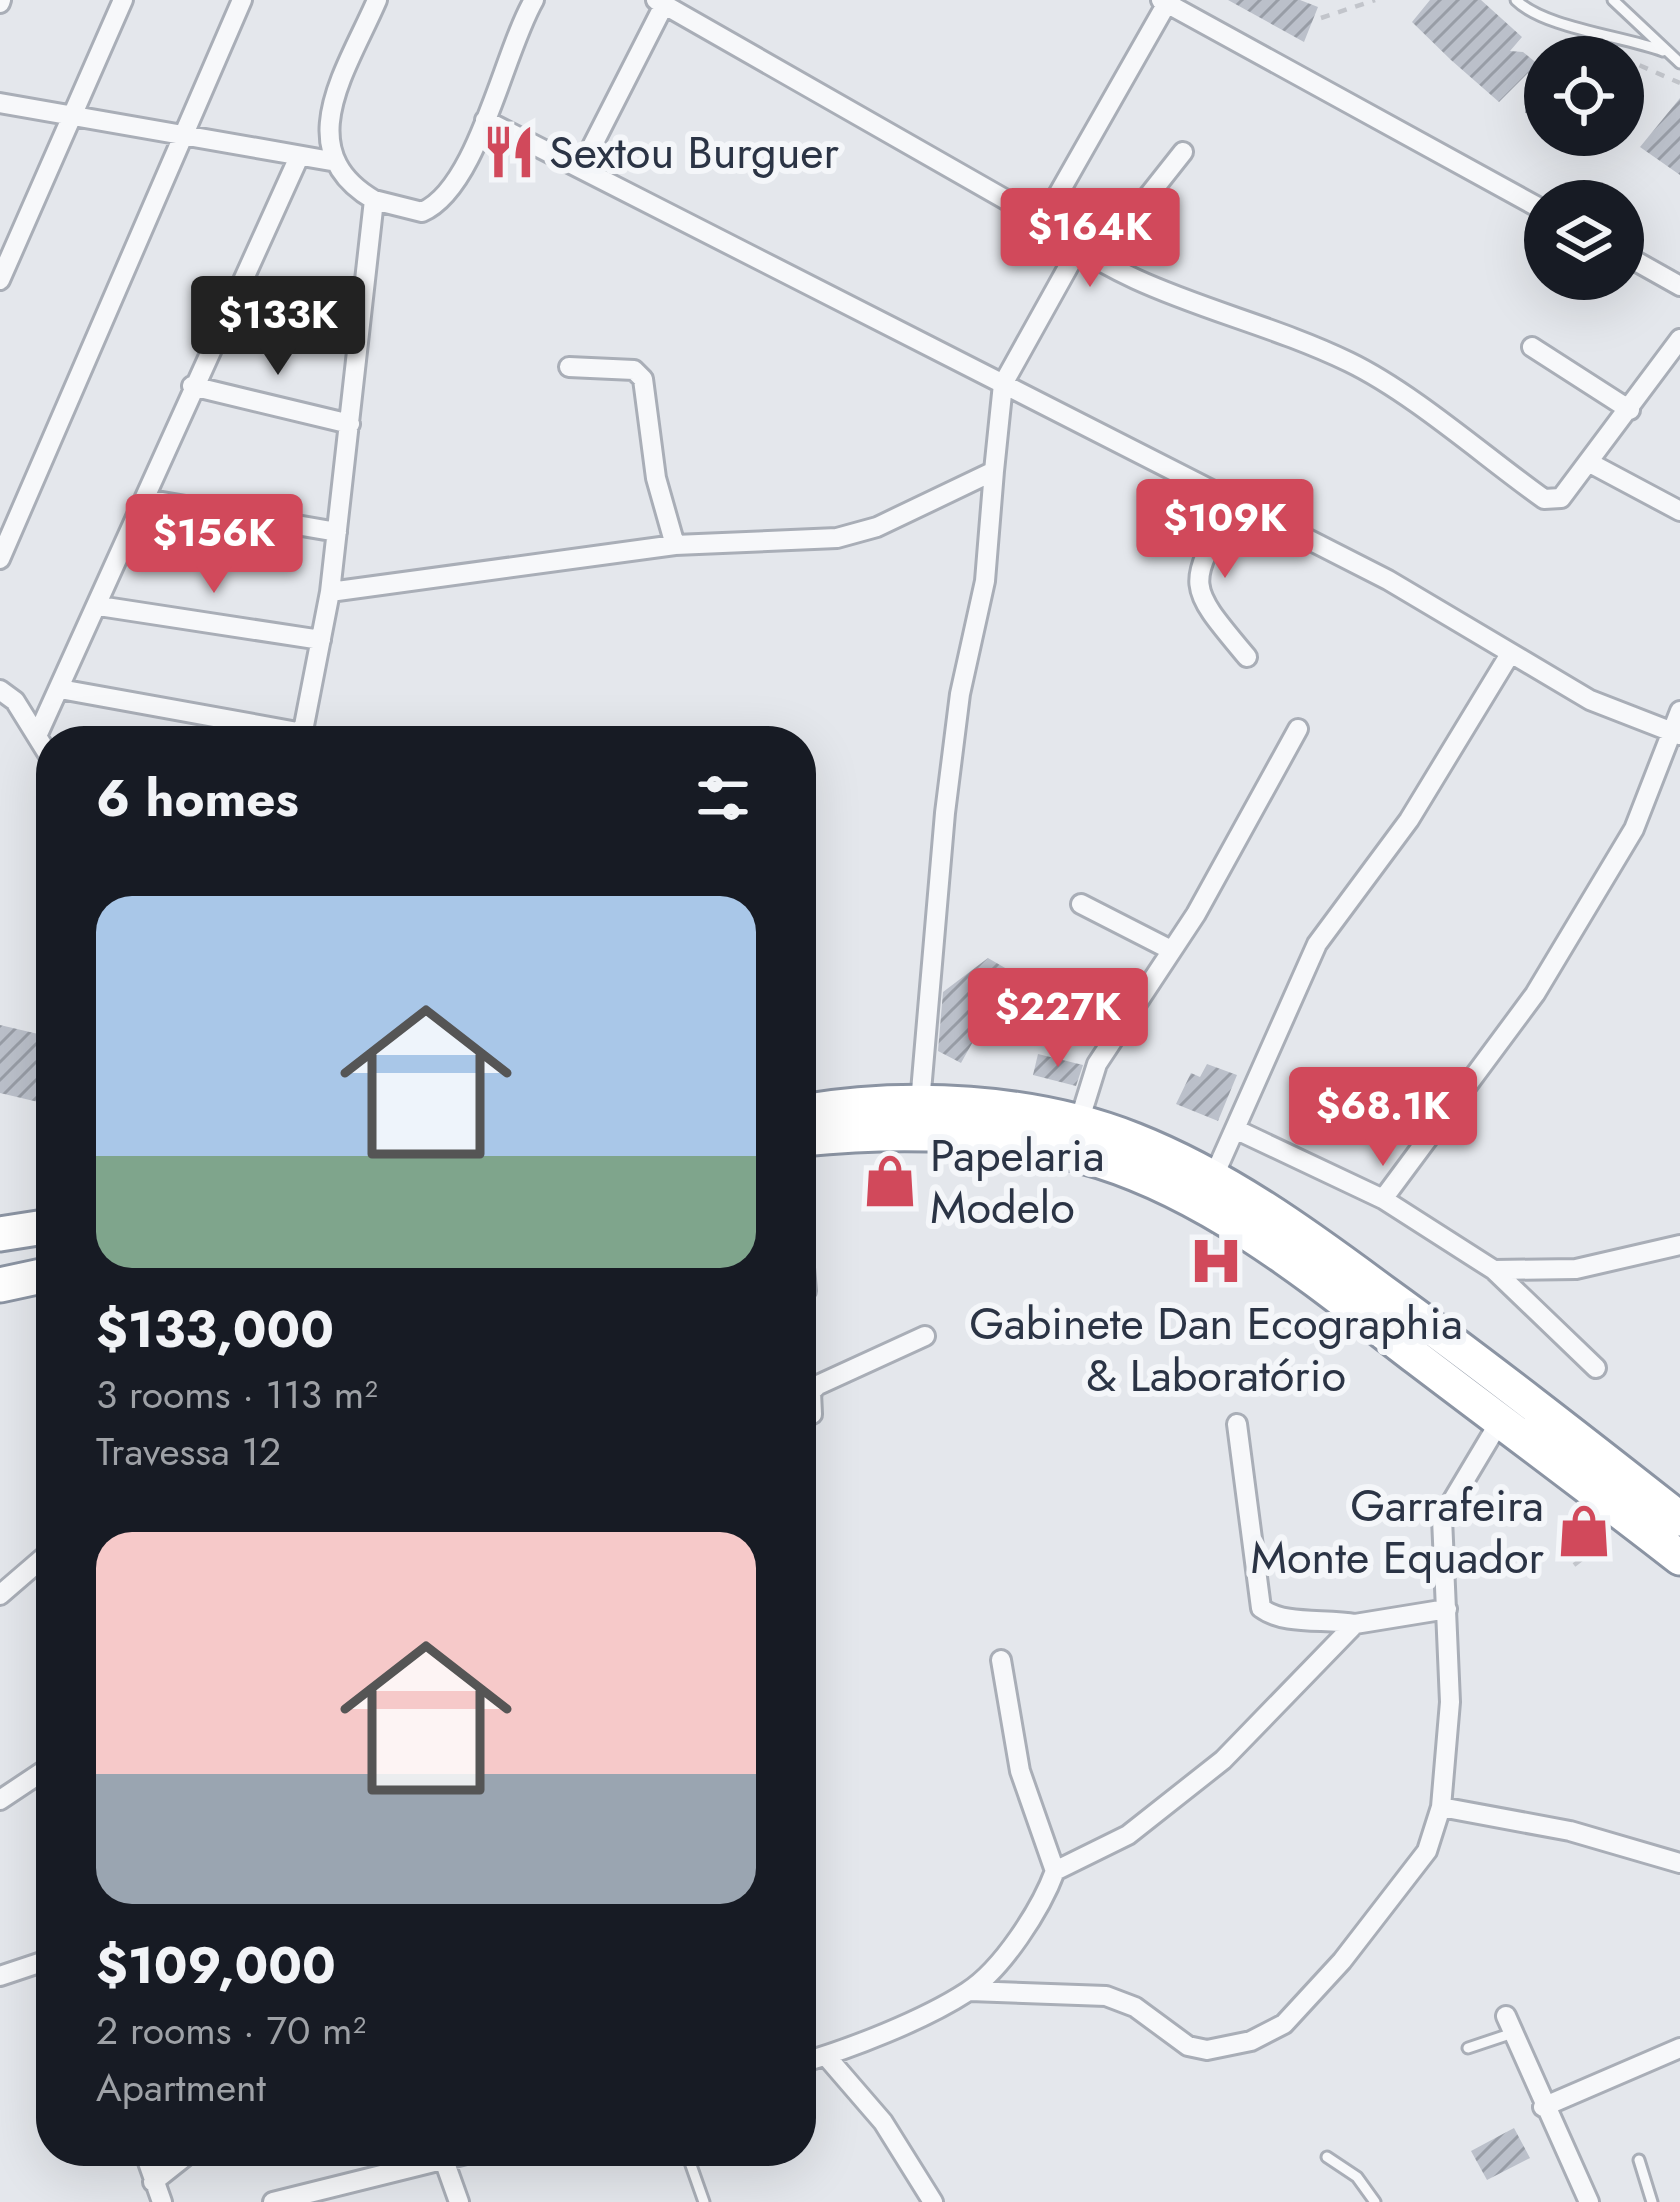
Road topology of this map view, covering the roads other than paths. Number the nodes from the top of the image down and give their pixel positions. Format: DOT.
graph roads {
  1 [pos="123,0"];
  2 [pos="242,0"];
  3 [pos="377,0"];
  4 [pos="534,0"];
  5 [pos="1516,0"];
  6 [pos="1612,0"];
  7 [pos="660,2"];
  8 [pos="1164,2"];
  9 [pos="1663,51"];
  10 [pos="1680,63"];
  11 [pos="0,103"];
  12 [pos="74,115"];
  13 [pos="485,120"];
  14 [pos="186,134"];
  15 [pos="1184,152"];
  16 [pos="298,159"];
  17 [pos="331,161"];
  18 [pos="581,168"];
  19 [pos="1524,199"];
  20 [pos="374,200"];
  21 [pos="1043,221"];
  22 [pos="1077,250"];
  23 [pos="1096,262"];
  24 [pos="1644,266"];
  25 [pos="0,280"];
  26 [pos="1680,286"];
  27 [pos="1680,339"];
  28 [pos="1532,347"];
  29 [pos="569,367"];
  30 [pos="1003,384"];
  31 [pos="192,386"];
  32 [pos="1630,410"];
  33 [pos="350,424"];
  34 [pos="1590,463"];
  35 [pos="994,471"];
  36 [pos="145,499"];
  37 [pos="1235,503"];
  38 [pos="1680,511"];
  39 [pos="337,532"];
  40 [pos="675,545"];
  41 [pos="0,559"];
  42 [pos="330,592"];
  43 [pos="100,606"];
  44 [pos="321,640"];
  45 [pos="1510,654"];
  46 [pos="1247,657"];
  47 [pos="60,689"];
  48 [pos="0,690"];
  49 [pos="1680,711"];
  50 [pos="42,726"];
  51 [pos="247,726"];
  52 [pos="304,726"];
  53 [pos="1298,729"];
  54 [pos="1676,732"];
  55 [pos="36,734"];
  56 [pos="1081,904"];
  57 [pos="1172,950"];
  58 [pos="920,1103"];
  59 [pos="816,1111"];
  60 [pos="1078,1125"];
  61 [pos="1237,1130"];
  62 [pos="816,1138"];
  63 [pos="1211,1194"];
  64 [pos="1383,1198"];
  65 [pos="36,1228"];
  66 [pos="0,1234"];
  67 [pos="1680,1245"];
  68 [pos="1494,1270"];
  69 [pos="925,1336"];
  70 [pos="1596,1368"];
  71 [pos="816,1386"];
  72 [pos="1500,1421"];
  73 [pos="1237,1424"];
  74 [pos="1680,1519"];
  75 [pos="1680,1558"];
  76 [pos="36,1564"];
  77 [pos="0,1595"];
  78 [pos="1447,1609"];
  79 [pos="1355,1624"];
  80 [pos="1000,1660"];
  81 [pos="36,1776"];
  82 [pos="0,1800"];
  83 [pos="1441,1807"];
  84 [pos="1680,1863"];
  85 [pos="1055,1871"];
  86 [pos="36,1964"];
  87 [pos="0,1976"];
  88 [pos="970,1991"];
  89 [pos="1509,2025"];
  90 [pos="1468,2048"];
  91 [pos="1680,2048"];
  92 [pos="826,2056"];
  93 [pos="816,2059"];
  94 [pos="1543,2107"];
  95 [pos="1327,2157"];
  96 [pos="1639,2161"];
  97 [pos="148,2166"];
  98 [pos="173,2166"];
  99 [pos="420,2166"];
  100 [pos="447,2166"];
  101 [pos="691,2166"];
  102 [pos="153,2182"];
  103 [pos="928,2201"];
  104 [pos="162,2202"];
  105 [pos="273,2202"];
  106 [pos="459,2202"];
  107 [pos="704,2202"];
  108 [pos="1375,2202"];
  109 [pos="1589,2202"];
  110 [pos="1652,2202"];
  1 -- 12 [label="street"];
  2 -- 14 [label="street"];
  3 -- 17 [label="street"];
  4 -- 13 [label="street"];
  5 -- 9 [label="lane"];
  6 -- 9 [label="lane"];
  7 -- 18 [label="street"];
  7 -- 21 [label="street"];
  8 -- 19 [label="street"];
  8 -- 21 [label="street"];
  9 -- 10 [label="lane"];
  11 -- 12 [label="street"];
  12 -- 14 [label="street"];
  12 -- 25 [label="street"];
  13 -- 18 [label="street"];
  13 -- 20 [label="street"];
  14 -- 16 [label="street"];
  14 -- 41 [label="street"];
  15 -- 23 [label="street"];
  16 -- 17 [label="street"];
  16 -- 31 [label="street"];
  17 -- 20 [label="street"];
  18 -- 30 [label="street"];
  20 -- 33 [label="street"];
  21 -- 22 [label="street"];
  22 -- 23 [label="street"];
  22 -- 30 [label="street"];
  23 -- 34 [label="street"];
  24 -- 26 [label="street"];
  27 -- 32 [label="street"];
  28 -- 32 [label="street"];
  29 -- 40 [label="street"];
  30 -- 35 [label="street"];
  30 -- 37 [label="street"];
  31 -- 33 [label="street"];
  31 -- 36 [label="street"];
  32 -- 34 [label="street"];
  33 -- 39 [label="street"];
  34 -- 38 [label="street"];
  35 -- 40 [label="street"];
  35 -- 58 [label="street"];
  36 -- 39 [label="street"];
  36 -- 43 [label="street"];
  37 -- 45 [label="street"];
  37 -- 46 [label="street"];
  39 -- 42 [label="street"];
  40 -- 42 [label="street"];
  42 -- 44 [label="street"];
  43 -- 44 [label="street"];
  43 -- 47 [label="street"];
  44 -- 52 [label="street"];
  45 -- 54 [label="street"];
  45 -- 61 [label="street"];
  47 -- 50 [label="street"];
  47 -- 51 [label="street"];
  48 -- 55 [label="street"];
  49 -- 54 [label="street"];
  53 -- 57 [label="street"];
  54 -- 64 [label="street"];
  56 -- 57 [label="street"];
  57 -- 60 [label="street"];
  58 -- 59 [label="highway"];
  58 -- 60 [label="highway"];
  60 -- 63 [label="highway"];
  61 -- 63 [label="street"];
  61 -- 64 [label="street"];
  62 -- 63 [label="highway"];
  63 -- 72 [label="highway"];
  63 -- 74 [label="highway"];
  64 -- 68 [label="street"];
  65 -- 66 [label="highway"];
  67 -- 68 [label="street"];
  68 -- 70 [label="street"];
  69 -- 71 [label="street"];
  72 -- 75 [label="highway"];
  72 -- 78 [label="street"];
  73 -- 79 [label="street"];
  76 -- 77 [label="street"];
  78 -- 79 [label="street"];
  78 -- 83 [label="street"];
  79 -- 85 [label="street"];
  80 -- 85 [label="street"];
  81 -- 82 [label="street"];
  83 -- 84 [label="street"];
  83 -- 88 [label="street"];
  85 -- 88 [label="street"];
  86 -- 87 [label="street"];
  88 -- 92 [label="street"];
  89 -- 90 [label="lane"];
  89 -- 94 [label="street"];
  91 -- 94 [label="street"];
  92 -- 93 [label="street"];
  92 -- 103 [label="street"];
  94 -- 109 [label="street"];
  95 -- 108 [label="lane"];
  96 -- 110 [label="lane"];
  97 -- 102 [label="street"];
  98 -- 102 [label="street"];
  99 -- 105 [label="street"];
  100 -- 106 [label="street"];
  101 -- 107 [label="lane"];
  102 -- 104 [label="street"];
}
